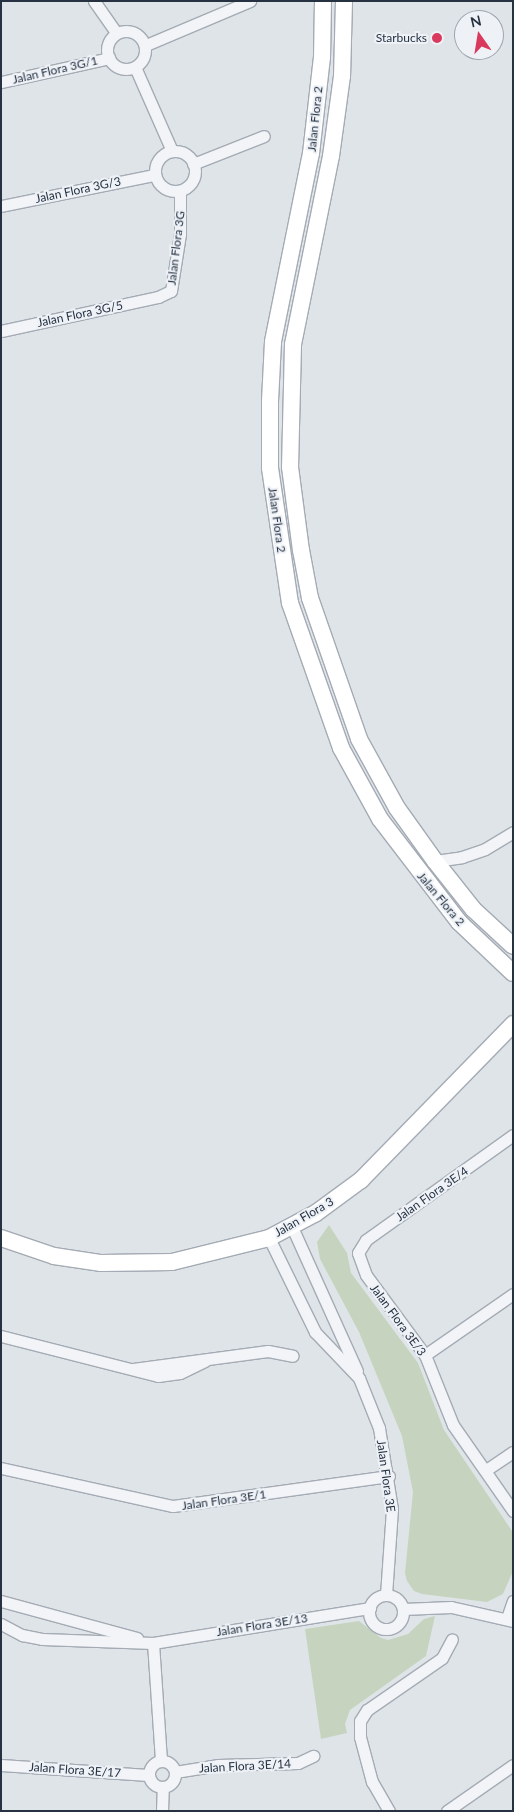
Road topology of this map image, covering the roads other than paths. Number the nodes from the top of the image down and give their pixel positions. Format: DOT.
graph roads {
  1 [pos="94,1"];
  2 [pos="250,1"];
  3 [pos="323,1"];
  4 [pos="344,1"];
  5 [pos="116,33"];
  6 [pos="146,45"];
  7 [pos="109,58"];
  8 [pos="135,67"];
  9 [pos="1,82"];
  10 [pos="264,136"];
  11 [pos="172,151"];
  12 [pos="193,164"];
  13 [pos="154,175"];
  14 [pos="180,191"];
  15 [pos="1,206"];
  16 [pos="158,297"];
  17 [pos="1,331"];
  18 [pos="513,832"];
  19 [pos="435,861"];
  20 [pos="513,946"];
  21 [pos="513,973"];
  22 [pos="513,1024"];
  23 [pos="513,1136"];
  24 [pos="292,1227"];
  25 [pos="1,1238"];
  26 [pos="269,1238"];
  27 [pos="358,1258"];
  28 [pos="513,1294"];
  29 [pos="1,1336"];
  30 [pos="425,1355"];
  31 [pos="293,1356"];
  32 [pos="359,1378"];
  33 [pos="513,1452"];
  34 [pos="1,1468"];
  35 [pos="486,1470"];
  36 [pos="389,1476"];
  37 [pos="513,1511"];
  38 [pos="386,1595"];
  39 [pos="1,1601"];
  40 [pos="513,1601"];
  41 [pos="370,1608"];
  42 [pos="403,1609"];
  43 [pos="510,1619"];
  44 [pos="1,1624"];
  45 [pos="452,1639"];
  46 [pos="153,1643"];
  47 [pos="313,1756"];
  48 [pos="161,1760"];
  49 [pos="1,1765"];
  50 [pos="513,1765"];
  51 [pos="175,1772"];
  52 [pos="148,1775"];
  53 [pos="163,1787"];
  54 [pos="162,1811"];
  55 [pos="389,1811"];
  56 [pos="447,1811"];
  1 -- 5 [label="street"];
  2 -- 6 [label="street"];
  3 -- 21 [label="street, Jalan Flora 2"];
  4 -- 19 [label="street, Jalan Flora 2"];
  5 -- 6 [label="street"];
  5 -- 7 [label="street"];
  6 -- 8 [label="street"];
  7 -- 8 [label="street"];
  7 -- 9 [label="street, Jalan Flora 3G/1"];
  8 -- 11 [label="street"];
  10 -- 12 [label="street"];
  11 -- 12 [label="street"];
  11 -- 13 [label="street"];
  12 -- 14 [label="street"];
  13 -- 14 [label="street, Jalan Flora 3G"];
  13 -- 15 [label="street, Jalan Flora 3G/3"];
  14 -- 16 [label="street, Jalan Flora 3G"];
  16 -- 17 [label="street, Jalan Flora 3G/5"];
  18 -- 19 [label="street"];
  19 -- 20 [label="street, Jalan Flora 2"];
  22 -- 24 [label="street, Jalan Flora 3"];
  23 -- 27 [label="street, Jalan Flora 3E/4"];
  24 -- 26 [label="street, Jalan Flora 3"];
  24 -- 32 [label="street"];
  25 -- 26 [label="street, Jalan Flora 3"];
  26 -- 32 [label="street, Jalan Flora 3E"];
  27 -- 30 [label="street, Jalan Flora 3E/3"];
  28 -- 30 [label="street"];
  29 -- 31 [label="street"];
  30 -- 35 [label="street, Jalan Flora 3E/3"];
  32 -- 36 [label="street, Jalan Flora 3E"];
  33 -- 35 [label="street"];
  34 -- 36 [label="street, Jalan Flora 3E/1"];
  35 -- 37 [label="street, Jalan Flora 3E/3"];
  36 -- 38 [label="street, Jalan Flora 3E"];
  38 -- 41 [label="street"];
  38 -- 42 [label="street"];
  39 -- 46 [label="street, Jalan Flora 3E/13"];
  40 -- 43 [label="street"];
  41 -- 42 [label="street"];
  41 -- 46 [label="street, Jalan Flora 3E/13"];
  42 -- 43 [label="street"];
  44 -- 46 [label="street, Jalan Flora 3E/13"];
  45 -- 55 [label="street"];
  46 -- 48 [label="street"];
  47 -- 51 [label="street, Jalan Flora 3E/14"];
  48 -- 51 [label="street"];
  48 -- 52 [label="street"];
  49 -- 52 [label="street, Jalan Flora 3E/17"];
  50 -- 56 [label="street"];
  51 -- 53 [label="street"];
  52 -- 53 [label="street"];
  53 -- 54 [label="street"];
}
